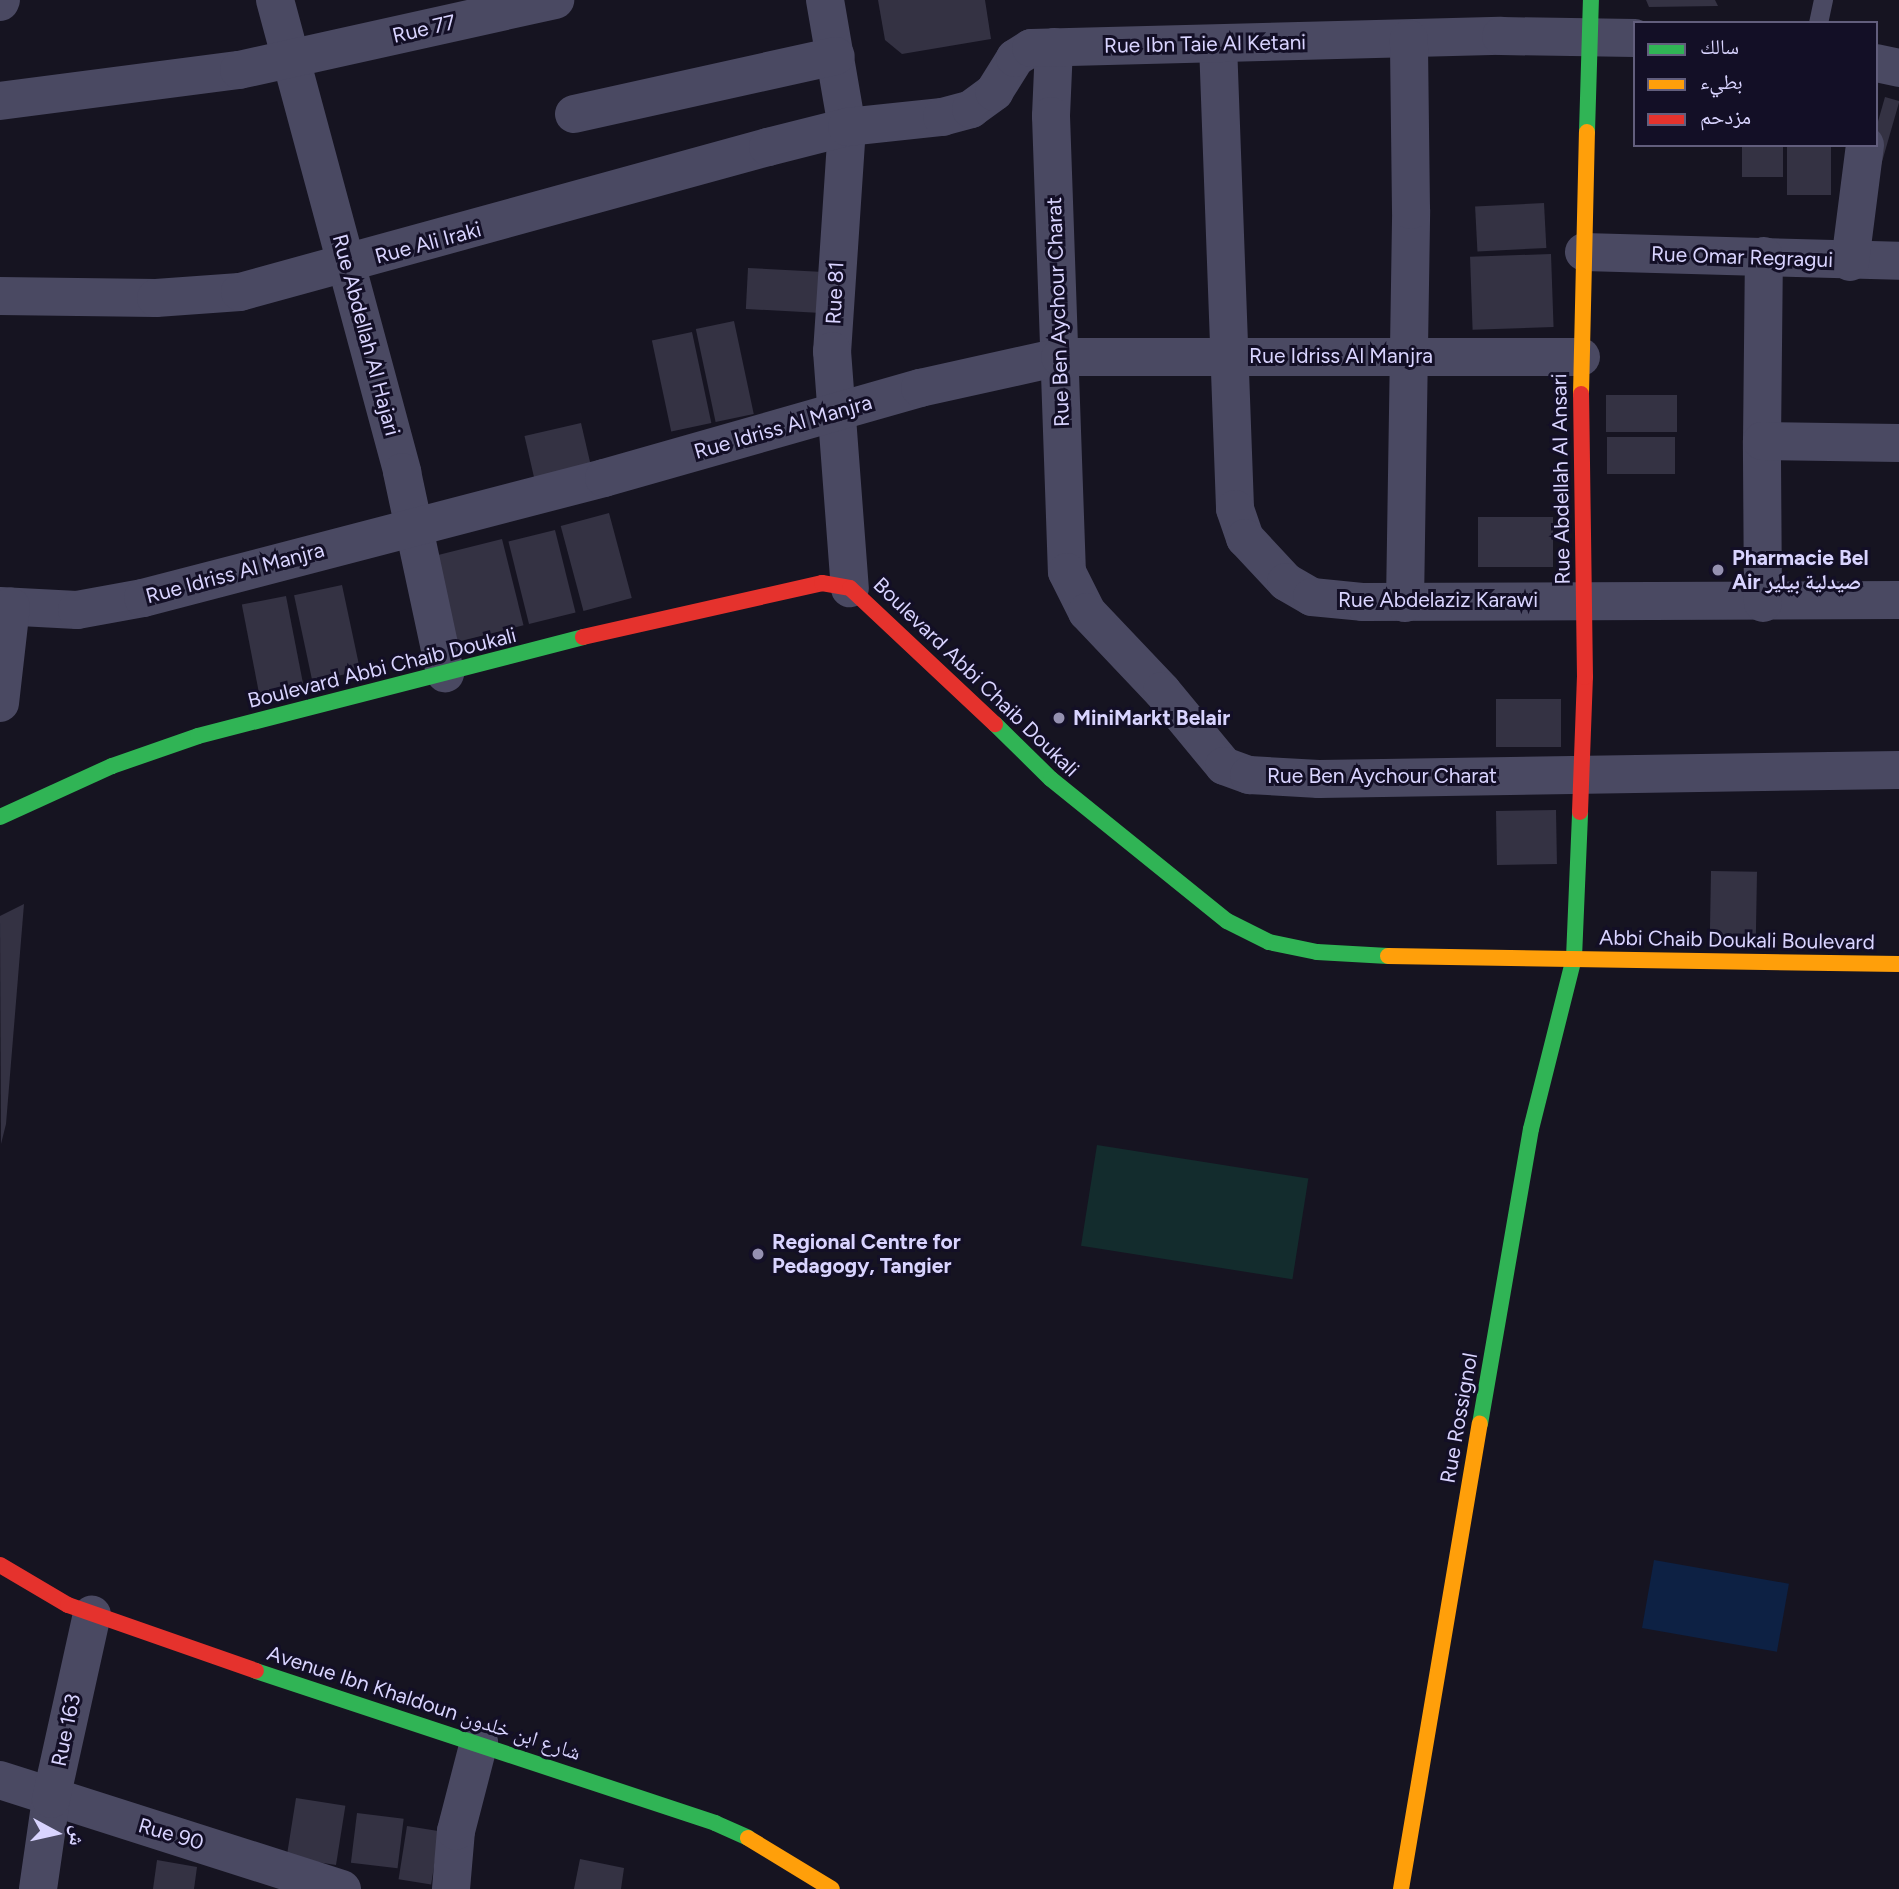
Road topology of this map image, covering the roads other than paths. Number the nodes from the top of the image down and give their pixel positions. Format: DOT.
graph roads {
  1 [pos="275,0"];
  2 [pos="555,0"];
  3 [pos="825,0"];
  4 [pos="1823,0"];
  5 [pos="1591,18"];
  6 [pos="1818,21"];
  7 [pos="1633,36"];
  8 [pos="1409,39"];
  9 [pos="1218,44"];
  10 [pos="1054,47"];
  11 [pos="836,55"];
  12 [pos="292,58"];
  13 [pos="1878,63"];
  14 [pos="1899,68"];
  15 [pos="0,101"];
  16 [pos="574,114"];
  17 [pos="847,127"];
  18 [pos="1865,147"];
  19 [pos="1584,252"];
  20 [pos="1764,256"];
  21 [pos="1899,261"];
  22 [pos="1850,262"];
  23 [pos="349,265"];
  24 [pos="0,296"];
  25 [pos="1406,355"];
  26 [pos="1228,356"];
  27 [pos="1060,357"];
  28 [pos="1581,357"];
  29 [pos="835,411"];
  30 [pos="1762,441"];
  31 [pos="1899,443"];
  32 [pos="413,525"];
  33 [pos="850,587"];
  34 [pos="1583,599"];
  35 [pos="1899,600"];
  36 [pos="1405,603"];
  37 [pos="1763,603"];
  38 [pos="5,607"];
  39 [pos="445,673"];
  40 [pos="0,703"];
  41 [pos="1899,770"];
  42 [pos="1583,775"];
  43 [pos="0,817"];
  44 [pos="1574,958"];
  45 [pos="1899,964"];
  46 [pos="0,1565"];
  47 [pos="92,1614"];
  48 [pos="479,1742"];
  49 [pos="0,1780"];
  50 [pos="51,1798"];
  51 [pos="38,1889"];
  52 [pos="342,1889"];
  53 [pos="450,1889"];
  54 [pos="832,1889"];
  55 [pos="1401,1889"];
  1 -- 12 [label="street, Rue Abdellah Al Hajari"];
  2 -- 12 [label="street, Rue 77"];
  3 -- 11 [label="street, Rue 81"];
  4 -- 6 [label="lane"];
  5 -- 7 [label="street, Rue Ibn Taie Al Ketani"];
  5 -- 8 [label="street, Rue Ibn Taie Al Ketani"];
  5 -- 19 [label="street, Rue Abdellah Al Ansari"];
  8 -- 9 [label="street, Rue Ibn Taie Al Ketani"];
  8 -- 25 [label="street"];
  9 -- 10 [label="street, Rue Ibn Taie Al Ketani"];
  9 -- 26 [label="street, Rue Abdelaziz Karawi"];
  10 -- 17 [label="street, Rue Ibn Taie Al Ketani"];
  10 -- 27 [label="street, Rue Ben Aychour Charat"];
  11 -- 16 [label="street"];
  11 -- 17 [label="street, Rue 81"];
  12 -- 15 [label="street, Rue 77"];
  12 -- 23 [label="street, Rue Abdellah Al Hajari"];
  13 -- 14 [label="street"];
  17 -- 23 [label="street, Rue Ali Iraki"];
  17 -- 29 [label="street, Rue 81"];
  18 -- 22 [label="street"];
  19 -- 20 [label="street, Rue Omar Regragui"];
  19 -- 28 [label="street, Rue Abdellah Al Ansari"];
  20 -- 22 [label="street, Rue Omar Regragui"];
  20 -- 30 [label="street"];
  21 -- 22 [label="street, Rue Omar Regragui"];
  23 -- 24 [label="street, Rue Ali Iraki"];
  23 -- 32 [label="street, Rue Abdellah Al Hajari"];
  25 -- 26 [label="street, Rue Idriss Al Manjra"];
  25 -- 28 [label="street, Rue Idriss Al Manjra"];
  25 -- 36 [label="street"];
  26 -- 27 [label="street, Rue Idriss Al Manjra"];
  26 -- 36 [label="street, Rue Abdelaziz Karawi"];
  27 -- 29 [label="street, Rue Idriss Al Manjra"];
  27 -- 42 [label="street, Rue Ben Aychour Charat"];
  28 -- 34 [label="street, Rue Abdellah Al Ansari"];
  29 -- 32 [label="street, Rue Idriss Al Manjra"];
  29 -- 33 [label="street, Rue 81"];
  30 -- 31 [label="street"];
  30 -- 37 [label="street"];
  32 -- 38 [label="street, Rue Idriss Al Manjra"];
  32 -- 39 [label="street, Rue Abdellah Al Hajari"];
  33 -- 39 [label="street, Boulevard Abbi Chaib Doukali"];
  33 -- 44 [label="street, Boulevard Abbi Chaib Doukali"];
  34 -- 36 [label="street, Rue Abdelaziz Karawi"];
  34 -- 37 [label="street, Rue Abdelaziz Karawi"];
  34 -- 42 [label="street, Rue Abdellah Al Ansari"];
  35 -- 37 [label="street, Rue Abdelaziz Karawi"];
  38 -- 40 [label="street"];
  39 -- 43 [label="street, Boulevard Abbi Chaib Doukali"];
  41 -- 42 [label="street, Rue Ben Aychour Charat"];
  42 -- 44 [label="street, Rue Abdellah Al Ansari"];
  44 -- 45 [label="street, Abbi Chaib Doukali Boulevard"];
  44 -- 55 [label="street, Rue Rossignol"];
  46 -- 47 [label="street, Avenue Ibn Khaldoun شارع ابن خلدون"];
  47 -- 48 [label="street, Avenue Ibn Khaldoun شارع ابن خلدون"];
  47 -- 50 [label="street, Rue 163"];
  48 -- 53 [label="street"];
  48 -- 54 [label="street, Avenue Ibn Khaldoun شارع ابن خلدون"];
  49 -- 50 [label="street, Rue 90"];
  50 -- 51 [label="street, Rue 163"];
  50 -- 52 [label="street, Rue 90"];
}
